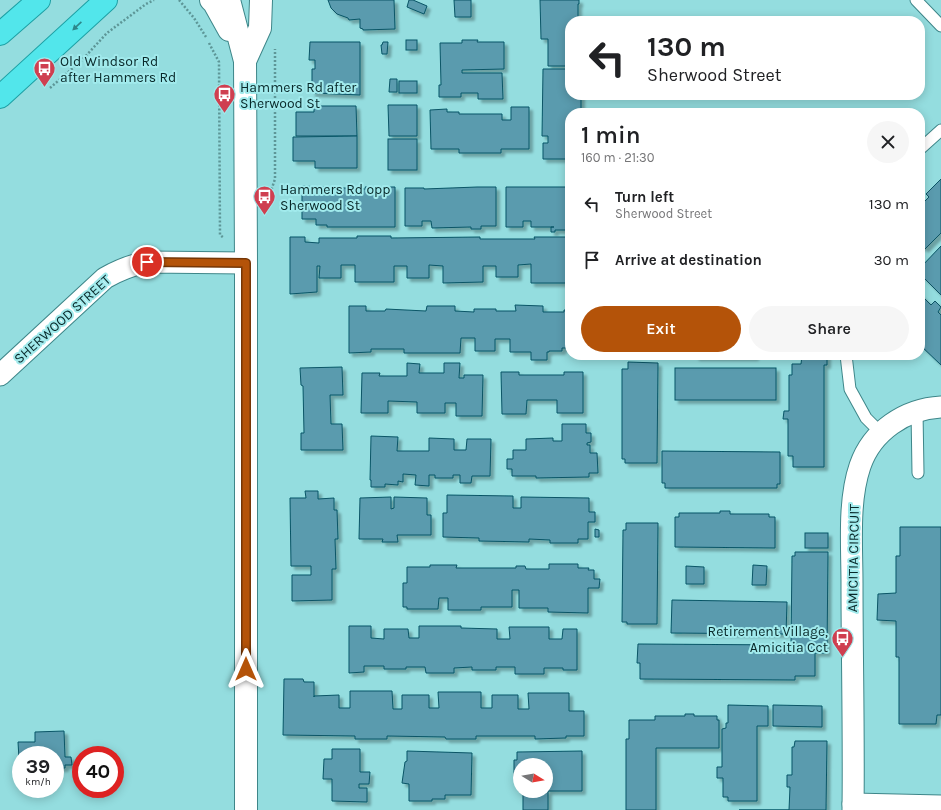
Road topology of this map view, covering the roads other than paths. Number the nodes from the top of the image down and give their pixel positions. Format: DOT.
graph roads {
  1 [pos="39,0"];
  2 [pos="106,0"];
  3 [pos="211,0"];
  4 [pos="229,0"];
  5 [pos="247,0"];
  6 [pos="260,0"];
  7 [pos="916,0"];
  8 [pos="941,26"];
  9 [pos="0,34"];
  10 [pos="245,61"];
  11 [pos="0,97"];
  12 [pos="941,130"];
  13 [pos="925,144"];
  14 [pos="246,263"];
  15 [pos="847,360"];
  16 [pos="0,375"];
  17 [pos="941,408"];
  18 [pos="917,411"];
  19 [pos="881,433"];
  20 [pos="918,473"];
  21 [pos="941,806"];
  22 [pos="853,807"];
  23 [pos="246,810"];
  1 -- 9 [label="highway"];
  2 -- 11 [label="highway, one-way"];
  3 -- 10 [label="street"];
  4 -- 10 [label="street"];
  5 -- 10 [label="street"];
  6 -- 10 [label="street"];
  7 -- 8 [label="lane"];
  10 -- 14 [label="street"];
  12 -- 13 [label="lane"];
  14 -- 16 [label="street, SHERWOOD STREET"];
  14 -- 23 [label="street"];
  15 -- 19 [label="lane"];
  17 -- 18 [label="street, AMICITIA CIRCUIT"];
  18 -- 19 [label="street, AMICITIA CIRCUIT"];
  18 -- 20 [label="lane"];
  19 -- 22 [label="street, AMICITIA CIRCUIT"];
  21 -- 22 [label="street, AMICITIA CIRCUIT"];
}
